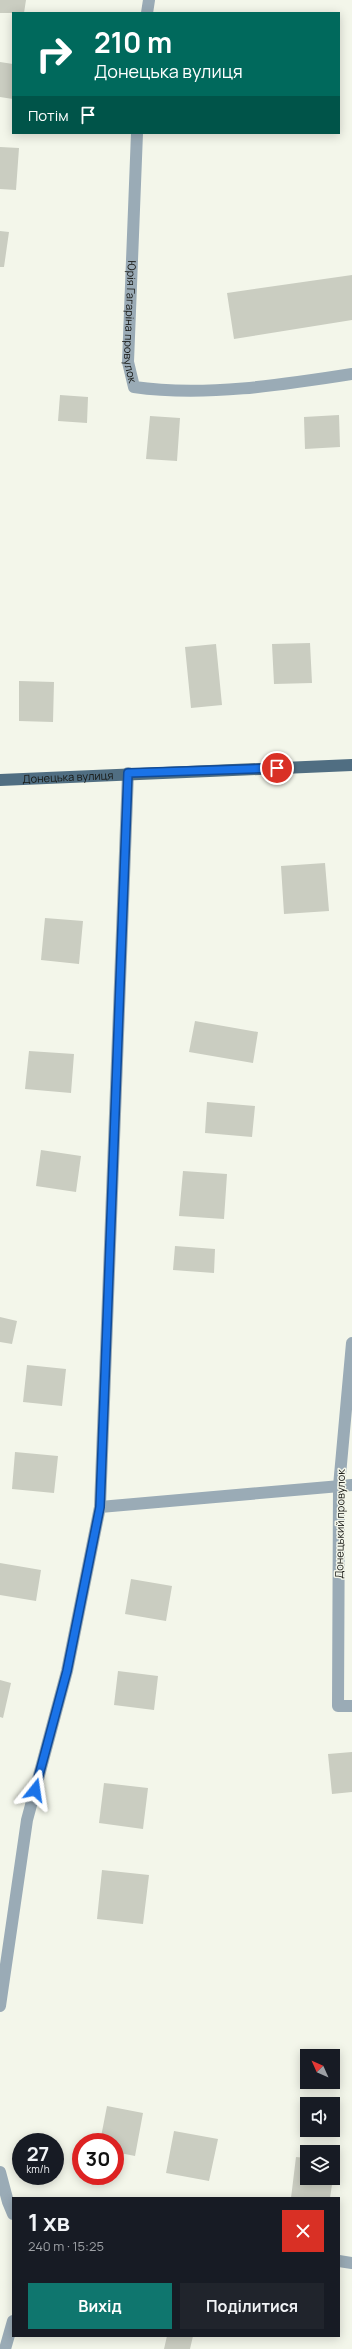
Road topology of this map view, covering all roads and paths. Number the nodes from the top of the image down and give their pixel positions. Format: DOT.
graph roads {
  1 [pos="149,0"];
  2 [pos="147,12"];
  3 [pos="137,134"];
  4 [pos="352,374"];
  5 [pos="352,765"];
  6 [pos="128,773"];
  7 [pos="0,780"];
  8 [pos="352,1343"];
  9 [pos="352,1485"];
  10 [pos="339,1486"];
  11 [pos="100,1507"];
  12 [pos="352,1706"];
  13 [pos="0,2006"];
  14 [pos="0,2172"];
  15 [pos="7,2203"];
  16 [pos="12,2212"];
  17 [pos="340,2261"];
  18 [pos="352,2263"];
  19 [pos="12,2324"];
  20 [pos="5,2349"];
  1 -- 2 [label="street"];
  3 -- 4 [label="street, Юрія Гагаріна провулок"];
  5 -- 6 [label="main road, Донецька вулиця"];
  6 -- 7 [label="main road, Донецька вулиця"];
  6 -- 11 [label="street"];
  8 -- 10 [label="street, Донецький провулок"];
  9 -- 10 [label="street"];
  10 -- 11 [label="street"];
  10 -- 12 [label="street, Донецький провулок"];
  11 -- 13 [label="street"];
  14 -- 15 [label="street"];
  15 -- 16 [label="street"];
  17 -- 18 [label="street"];
  19 -- 20 [label="street"];
}
